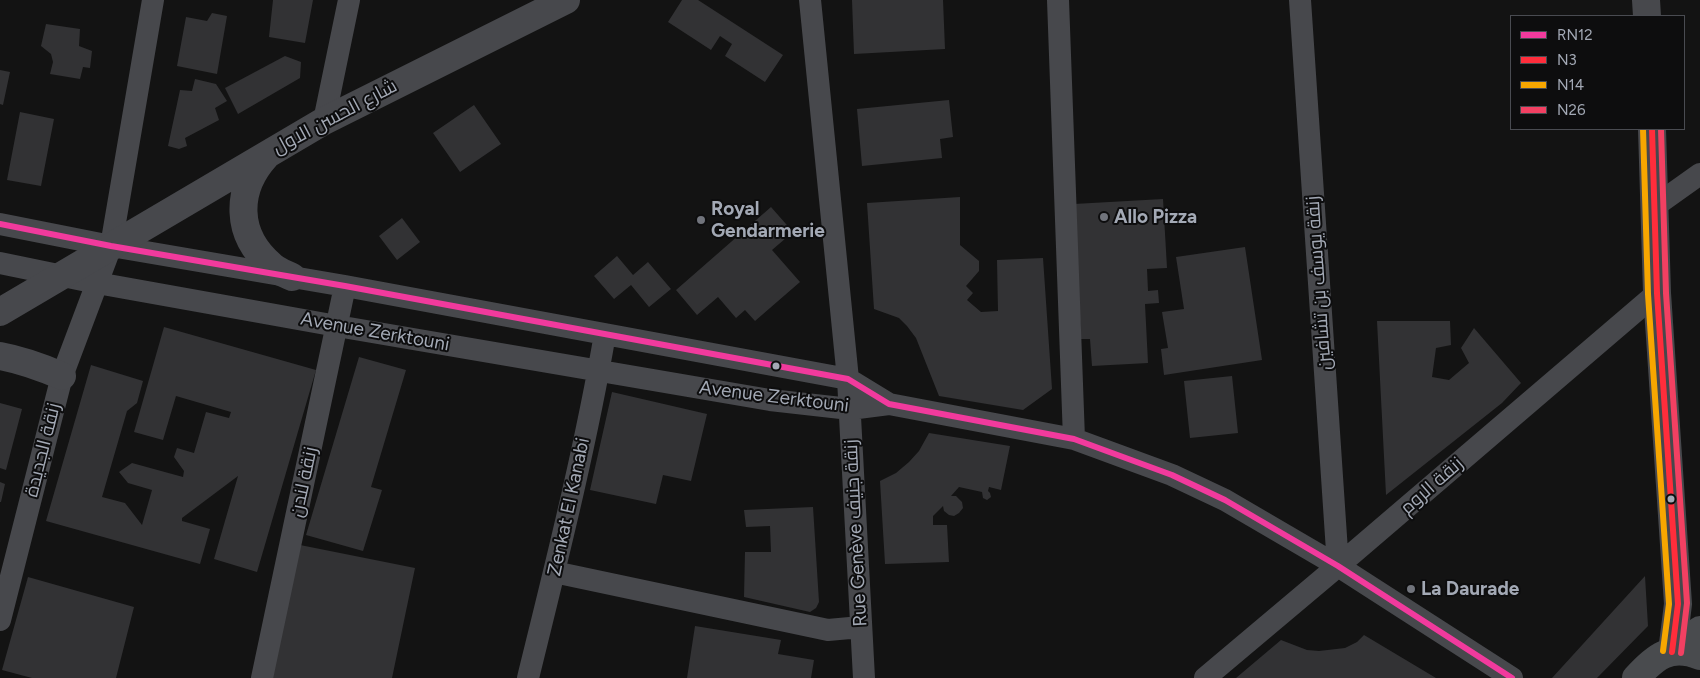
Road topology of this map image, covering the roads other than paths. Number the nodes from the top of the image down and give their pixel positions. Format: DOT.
graph roads {
  1 [pos="153,0"];
  2 [pos="349,0"];
  3 [pos="566,0"];
  4 [pos="810,0"];
  5 [pos="1058,0"];
  6 [pos="1300,0"];
  7 [pos="1646,0"];
  8 [pos="1646,15"];
  9 [pos="324,121"];
  10 [pos="1652,130"];
  11 [pos="269,152"];
  12 [pos="1700,174"];
  13 [pos="1655,206"];
  14 [pos="0,224"];
  15 [pos="111,246"];
  16 [pos="0,263"];
  17 [pos="62,276"];
  18 [pos="292,277"];
  19 [pos="97,283"];
  20 [pos="346,286"];
  21 [pos="1657,292"];
  22 [pos="0,312"];
  23 [pos="337,326"];
  24 [pos="605,334"];
  25 [pos="0,356"];
  26 [pos="598,371"];
  27 [pos="62,376"];
  28 [pos="848,379"];
  29 [pos="889,404"];
  30 [pos="850,409"];
  31 [pos="1074,439"];
  32 [pos="1338,566"];
  33 [pos="554,572"];
  34 [pos="0,620"];
  35 [pos="861,627"];
  36 [pos="1700,630"];
  37 [pos="1672,652"];
  38 [pos="1700,656"];
  39 [pos="262,678"];
  40 [pos="528,678"];
  41 [pos="864,678"];
  42 [pos="1204,678"];
  43 [pos="1512,678"];
  44 [pos="1636,678"];
  1 -- 15 [label="street, زنقة الجديدة"];
  2 -- 9 [label="street"];
  3 -- 9 [label="street, شارع الحسن الاول"];
  4 -- 28 [label="street, Rue Genève زنقة جنيف"];
  5 -- 31 [label="street"];
  6 -- 32 [label="street, زنقة يوسف بن تشافين"];
  7 -- 8 [label="street"];
  9 -- 11 [label="street, شارع الحسن الاول"];
  10 -- 13 [label="street"];
  11 -- 15 [label="street, شارع الحسن الاول"];
  11 -- 18 [label="street"];
  12 -- 13 [label="street"];
  13 -- 21 [label="street"];
  14 -- 15 [label="street, Avenue Zerktouni"];
  15 -- 17 [label="street, شارع الحسن الاول"];
  15 -- 18 [label="street, Avenue Zerktouni"];
  15 -- 19 [label="street, زنقة الجديدة"];
  16 -- 17 [label="street, Avenue Zerktouni"];
  17 -- 19 [label="street, Avenue Zerktouni"];
  17 -- 22 [label="street"];
  18 -- 20 [label="street, Avenue Zerktouni"];
  19 -- 23 [label="street, Avenue Zerktouni"];
  19 -- 27 [label="street, زنقة الجديدة"];
  20 -- 23 [label="street, زنقة لندن"];
  20 -- 24 [label="street, Avenue Zerktouni"];
  21 -- 32 [label="street, زنقة الروم"];
  21 -- 37 [label="street"];
  23 -- 26 [label="street, Avenue Zerktouni"];
  23 -- 39 [label="street, زنقة لندن"];
  24 -- 26 [label="street, Zenkat El Kanabi"];
  24 -- 28 [label="street, Avenue Zerktouni"];
  25 -- 27 [label="street"];
  26 -- 30 [label="street, Avenue Zerktouni"];
  26 -- 33 [label="street, Zenkat El Kanabi"];
  27 -- 34 [label="street, زنقة الجديدة"];
  28 -- 29 [label="street, Avenue Zerktouni"];
  28 -- 30 [label="street, Rue Genève زنقة جنيف"];
  29 -- 30 [label="street, Avenue Zerktouni"];
  29 -- 31 [label="street"];
  30 -- 35 [label="street, Rue Genève زنقة جنيف"];
  31 -- 32 [label="street"];
  32 -- 42 [label="street, زنقة الروم"];
  32 -- 43 [label="street"];
  33 -- 35 [label="street"];
  33 -- 40 [label="street, Zenkat El Kanabi"];
  35 -- 41 [label="street, Rue Genève زنقة جنيف"];
  36 -- 37 [label="main road"];
  37 -- 38 [label="main road"];
  37 -- 44 [label="main road"];
}
